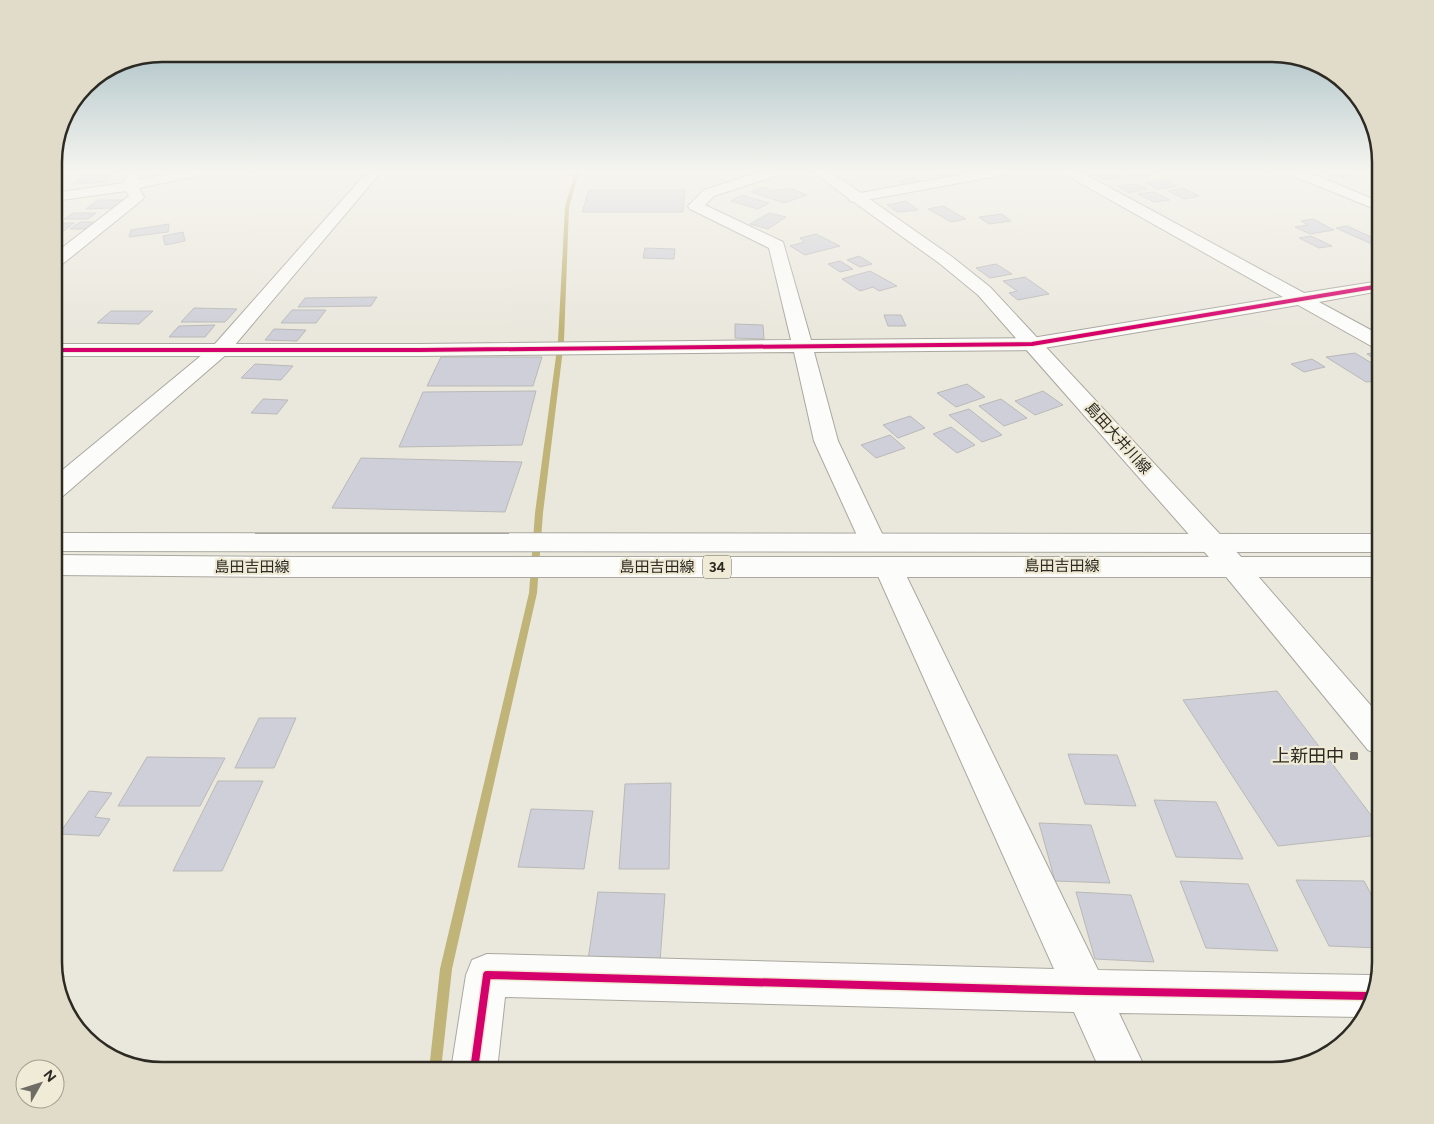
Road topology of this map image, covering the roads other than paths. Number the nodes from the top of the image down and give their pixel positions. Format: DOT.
graph roads {
  1 [pos="103,224"];
  2 [pos="329,224"];
  3 [pos="734,224"];
  4 [pos="894,224"];
  5 [pos="1165,224"];
  6 [pos="63,255"];
  7 [pos="1372,287"];
  8 [pos="1302,300"];
  9 [pos="1372,339"];
  10 [pos="1032,344"];
  11 [pos="802,346"];
  12 [pos="221,349"];
  13 [pos="63,350"];
  14 [pos="63,482"];
  15 [pos="63,542"];
  16 [pos="1213,543"];
  17 [pos="1372,543"];
  18 [pos="881,554"];
  19 [pos="63,565"];
  20 [pos="1234,566"];
  21 [pos="1372,567"];
  22 [pos="1372,730"];
  23 [pos="1086,991"];
  24 [pos="1365,996"];
  25 [pos="475,1062"];
  26 [pos="1119,1062"];
  1 -- 6 [label="street"];
  2 -- 12 [label="street"];
  3 -- 11 [label="street"];
  4 -- 10 [label="street, 島田大井川線"];
  5 -- 8 [label="street"];
  7 -- 8 [label="street"];
  8 -- 9 [label="street"];
  8 -- 10 [label="street"];
  10 -- 11 [label="street"];
  10 -- 16 [label="street, 島田大井川線"];
  11 -- 12 [label="street"];
  11 -- 18 [label="street"];
  12 -- 13 [label="street"];
  12 -- 14 [label="street"];
  15 -- 18 [label="street, 島田吉田線 / 34"];
  16 -- 17 [label="street, 島田吉田線 / 34"];
  16 -- 18 [label="street, 島田吉田線 / 34"];
  16 -- 20 [label="street, 島田大井川線"];
  18 -- 19 [label="street, 島田吉田線 / 34"];
  18 -- 20 [label="street, 島田吉田線 / 34"];
  18 -- 23 [label="street"];
  20 -- 21 [label="street, 島田吉田線 / 34"];
  20 -- 22 [label="street, 島田大井川線"];
  23 -- 24 [label="street"];
  23 -- 25 [label="street"];
  23 -- 26 [label="street"];
}
